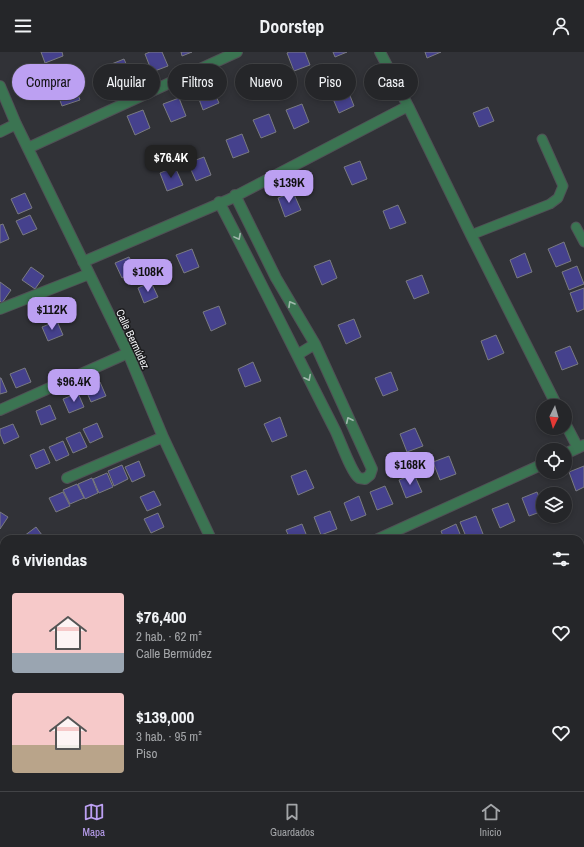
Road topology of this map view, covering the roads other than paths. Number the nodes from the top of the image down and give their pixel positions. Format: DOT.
graph roads {
  1 [pos="237,52"];
  2 [pos="380,52"];
  3 [pos="0,86"];
  4 [pos="408,106"];
  5 [pos="16,124"];
  6 [pos="0,132"];
  7 [pos="542,139"];
  8 [pos="28,148"];
  9 [pos="235,195"];
  10 [pos="220,202"];
  11 [pos="576,227"];
  12 [pos="471,235"];
  13 [pos="584,242"];
  14 [pos="83,262"];
  15 [pos="89,274"];
  16 [pos="276,278"];
  17 [pos="263,285"];
  18 [pos="0,309"];
  19 [pos="315,344"];
  20 [pos="128,353"];
  21 [pos="297,355"];
  22 [pos="553,399"];
  23 [pos="0,410"];
  24 [pos="572,433"];
  25 [pos="163,436"];
  26 [pos="357,436"];
  27 [pos="342,445"];
  28 [pos="581,446"];
  29 [pos="572,450"];
  30 [pos="536,467"];
  31 [pos="67,478"];
  32 [pos="209,535"];
  33 [pos="387,535"];
  1 -- 8 [label="street"];
  2 -- 4 [label="street"];
  3 -- 5 [label="street, Calle Bermúdez"];
  4 -- 9 [label="street"];
  4 -- 12 [label="street"];
  5 -- 6 [label="street"];
  5 -- 8 [label="street, Calle Bermúdez"];
  7 -- 12 [label="lane"];
  8 -- 14 [label="street, Calle Bermúdez"];
  9 -- 10 [label="street"];
  9 -- 16 [label="street"];
  10 -- 14 [label="street"];
  10 -- 17 [label="street, one-way"];
  11 -- 13 [label="lane"];
  12 -- 22 [label="street"];
  14 -- 15 [label="street, Calle Bermúdez"];
  15 -- 18 [label="street"];
  15 -- 20 [label="street, Calle Bermúdez"];
  16 -- 17 [label="street"];
  19 -- 16 [label="street, one-way"];
  17 -- 21 [label="street"];
  19 -- 21 [label="street"];
  26 -- 19 [label="street, one-way"];
  20 -- 23 [label="street"];
  20 -- 25 [label="street, Calle Bermúdez"];
  21 -- 27 [label="street, one-way"];
  24 -- 28 [label="street"];
  25 -- 31 [label="street"];
  25 -- 32 [label="street, Calle Bermúdez"];
  26 -- 27 [label="street"];
  26 -- 27 [label="street"];
  28 -- 29 [label="street"];
  30 -- 33 [label="street"];
}
